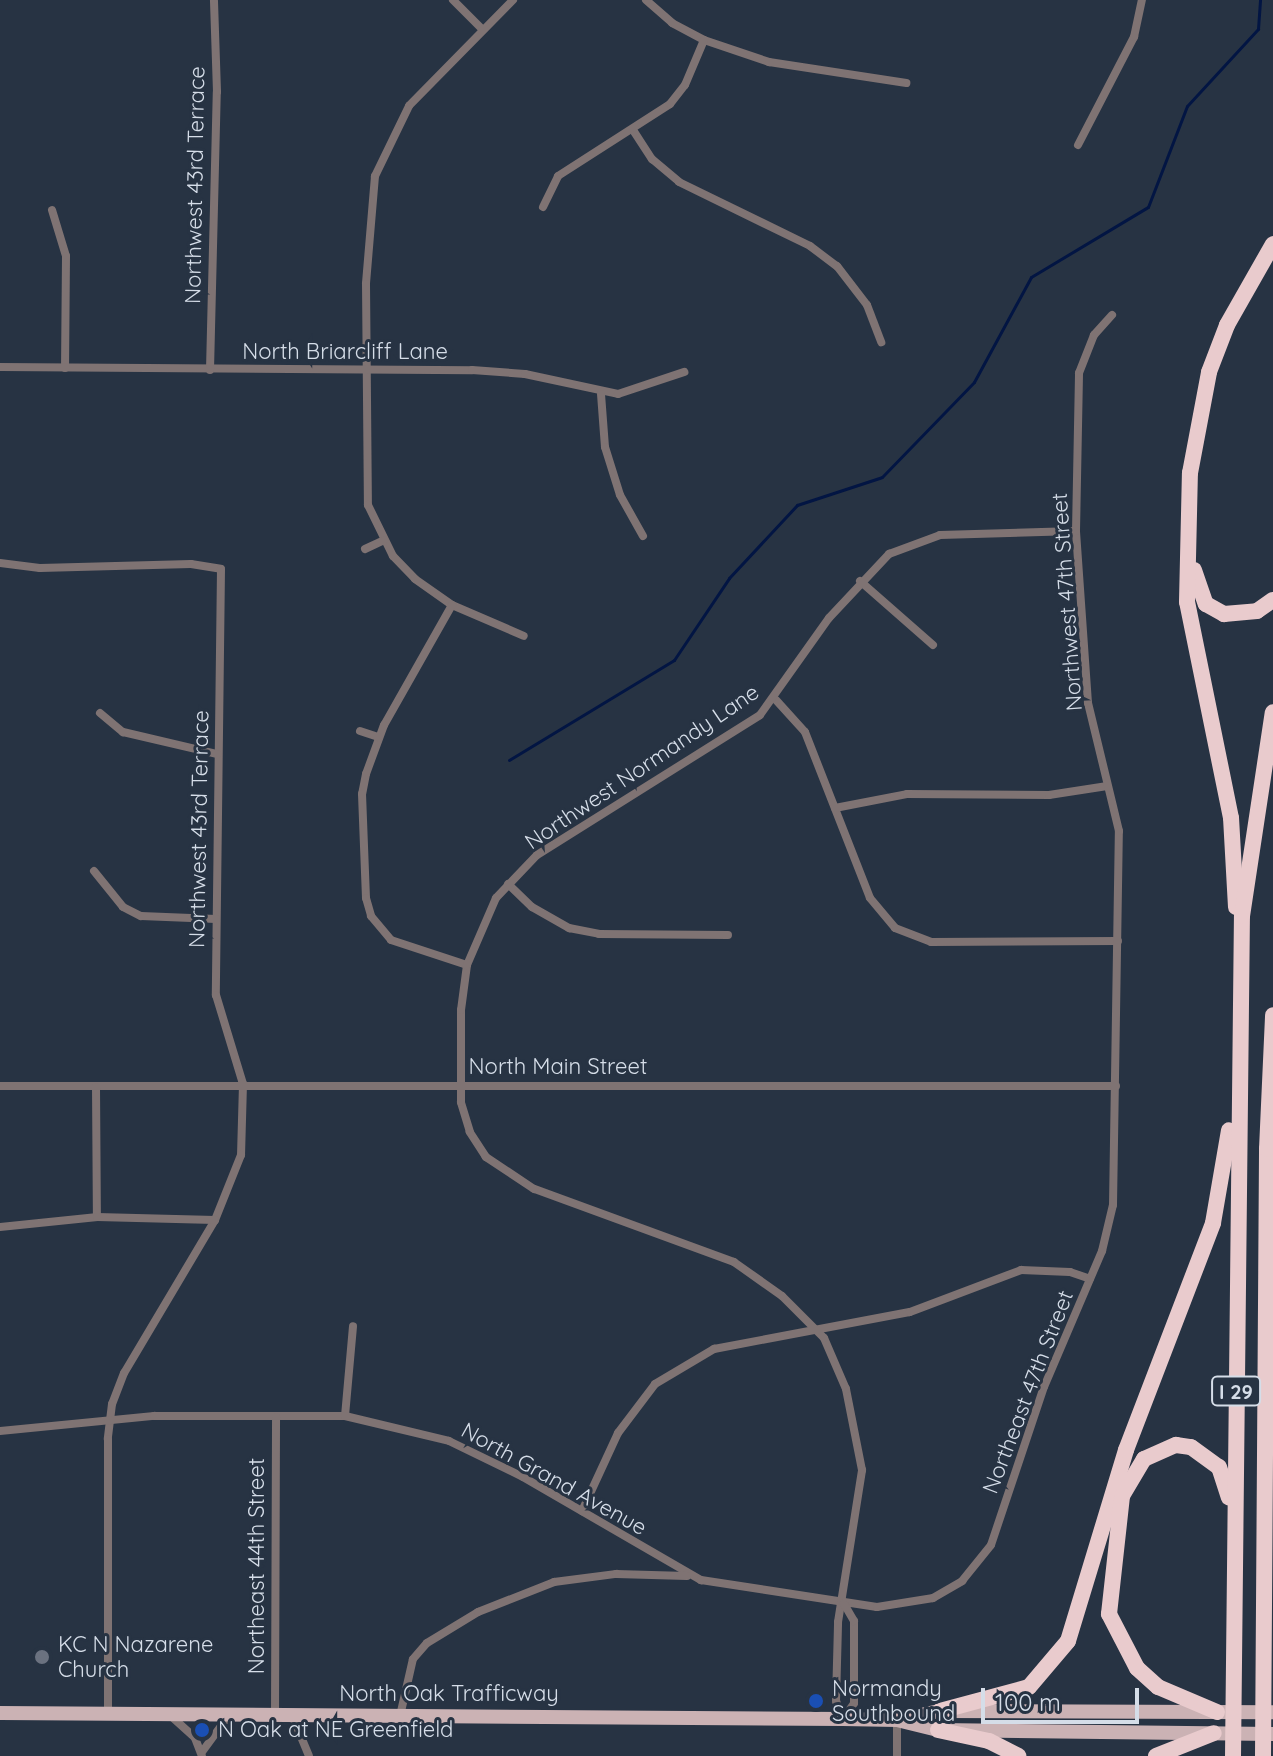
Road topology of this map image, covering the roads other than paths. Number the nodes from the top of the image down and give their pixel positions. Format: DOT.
graph roads {
  1 [pos="214,0"];
  2 [pos="453,0"];
  3 [pos="513,0"];
  4 [pos="646,0"];
  5 [pos="1142,0"];
  6 [pos="482,29"];
  7 [pos="704,40"];
  8 [pos="906,83"];
  9 [pos="633,130"];
  10 [pos="1078,145"];
  11 [pos="543,207"];
  12 [pos="52,210"];
  13 [pos="1273,244"];
  14 [pos="1273,264"];
  15 [pos="1112,315"];
  16 [pos="881,342"];
  17 [pos="0,367"];
  18 [pos="65,368"];
  19 [pos="210,370"];
  20 [pos="366,370"];
  21 [pos="684,372"];
  22 [pos="601,394"];
  23 [pos="1076,531"];
  24 [pos="643,536"];
  25 [pos="384,540"];
  26 [pos="365,549"];
  27 [pos="0,563"];
  28 [pos="860,581"];
  29 [pos="1273,600"];
  30 [pos="452,605"];
  31 [pos="524,636"];
  32 [pos="933,645"];
  33 [pos="776,700"];
  34 [pos="1273,712"];
  35 [pos="100,713"];
  36 [pos="360,731"];
  37 [pos="379,737"];
  38 [pos="217,754"];
  39 [pos="1107,786"];
  40 [pos="835,808"];
  41 [pos="94,871"];
  42 [pos="508,884"];
  43 [pos="216,919"];
  44 [pos="728,935"];
  45 [pos="1118,941"];
  46 [pos="467,965"];
  47 [pos="1240,984"];
  48 [pos="1273,1015"];
  49 [pos="243,1084"];
  50 [pos="461,1085"];
  51 [pos="0,1086"];
  52 [pos="1116,1086"];
  53 [pos="96,1087"];
  54 [pos="1238,1102"];
  55 [pos="97,1217"];
  56 [pos="215,1220"];
  57 [pos="0,1227"];
  58 [pos="1090,1279"];
  59 [pos="803,1315"];
  60 [pos="353,1326"];
  61 [pos="831,1326"];
  62 [pos="816,1329"];
  63 [pos="795,1333"];
  64 [pos="825,1341"];
  65 [pos="1273,1364"];
  66 [pos="1266,1396"];
  67 [pos="345,1416"];
  68 [pos="276,1417"];
  69 [pos="110,1419"];
  70 [pos="0,1431"];
  71 [pos="582,1511"];
  72 [pos="1235,1528"];
  73 [pos="656,1556"];
  74 [pos="651,1574"];
  75 [pos="690,1576"];
  76 [pos="844,1604"];
  77 [pos="940,1711"];
  78 [pos="1217,1712"];
  79 [pos="1273,1712"];
  80 [pos="0,1713"];
  81 [pos="108,1713"];
  82 [pos="168,1714"];
  83 [pos="230,1714"];
  84 [pos="275,1715"];
  85 [pos="292,1715"];
  86 [pos="400,1716"];
  87 [pos="843,1719"];
  88 [pos="897,1720"];
  89 [pos="938,1730"];
  90 [pos="1214,1733"];
  91 [pos="1273,1734"];
  92 [pos="202,1754"];
  93 [pos="309,1756"];
  94 [pos="897,1756"];
  95 [pos="1018,1756"];
  96 [pos="1156,1756"];
  97 [pos="1233,1756"];
  98 [pos="1263,1756"];
  1 -- 19 [label="street, Northwest 43rd Terrace"];
  2 -- 6 [label="street"];
  3 -- 6 [label="street"];
  4 -- 7 [label="street"];
  5 -- 10 [label="street"];
  6 -- 20 [label="street"];
  7 -- 8 [label="street"];
  7 -- 9 [label="street"];
  9 -- 11 [label="street"];
  9 -- 16 [label="street"];
  12 -- 18 [label="street"];
  13 -- 47 [label="highway"];
  14 -- 29 [label="highway"];
  15 -- 23 [label="street, Northwest 47th Street"];
  17 -- 18 [label="street, North Briarcliff Lane"];
  18 -- 19 [label="street, North Briarcliff Lane"];
  19 -- 20 [label="street, North Briarcliff Lane"];
  20 -- 22 [label="street, North Briarcliff Lane"];
  20 -- 25 [label="street"];
  21 -- 22 [label="street, North Briarcliff Lane"];
  22 -- 24 [label="street"];
  23 -- 28 [label="street, Northwest Normandy Lane"];
  23 -- 39 [label="street, Northwest 47th Street"];
  25 -- 26 [label="street"];
  25 -- 30 [label="street"];
  27 -- 38 [label="street, Northwest 43rd Terrace"];
  28 -- 32 [label="street"];
  28 -- 33 [label="street, Northwest Normandy Lane"];
  30 -- 31 [label="street"];
  30 -- 37 [label="street"];
  33 -- 40 [label="street"];
  33 -- 42 [label="street, Northwest Normandy Lane"];
  34 -- 47 [label="highway, I 29"];
  35 -- 38 [label="street"];
  36 -- 37 [label="street"];
  37 -- 46 [label="street"];
  38 -- 43 [label="street, Northwest 43rd Terrace"];
  39 -- 40 [label="street"];
  39 -- 45 [label="street, Northwest 47th Street"];
  40 -- 45 [label="street"];
  41 -- 43 [label="street"];
  42 -- 44 [label="street"];
  42 -- 46 [label="street, Northwest Normandy Lane"];
  43 -- 49 [label="street, Northwest 43rd Terrace"];
  45 -- 52 [label="street, Northwest 47th Street"];
  46 -- 50 [label="street, Northwest Normandy Lane"];
  47 -- 54 [label="highway, I 29"];
  48 -- 66 [label="highway, I 29"];
  49 -- 50 [label="street, North Main Street"];
  49 -- 53 [label="street, North Main Street"];
  49 -- 56 [label="street"];
  50 -- 52 [label="street, North Main Street"];
  50 -- 59 [label="street, Northwest Normandy Lane"];
  51 -- 53 [label="street, North Main Street"];
  52 -- 58 [label="street, Northeast 47th Street"];
  53 -- 55 [label="street"];
  54 -- 72 [label="highway, I 29"];
  54 -- 77 [label="highway"];
  55 -- 56 [label="street"];
  55 -- 57 [label="street"];
  56 -- 69 [label="street"];
  58 -- 61 [label="street"];
  58 -- 76 [label="street, Northeast 47th Street"];
  59 -- 62 [label="street, Northwest Normandy Lane"];
  59 -- 63 [label="street"];
  60 -- 67 [label="street"];
  61 -- 62 [label="street"];
  61 -- 64 [label="street"];
  62 -- 63 [label="street"];
  62 -- 64 [label="street, Northwest Normandy Lane"];
  63 -- 71 [label="street"];
  64 -- 76 [label="street, Northwest Normandy Lane"];
  65 -- 66 [label="highway"];
  66 -- 98 [label="highway, I 29"];
  67 -- 68 [label="street, North Grand Avenue"];
  67 -- 71 [label="street, North Grand Avenue"];
  68 -- 69 [label="street, North Grand Avenue"];
  68 -- 84 [label="street, Northeast 44th Street"];
  69 -- 70 [label="street, North Grand Avenue"];
  69 -- 81 [label="street"];
  71 -- 73 [label="street, North Grand Avenue"];
  72 -- 78 [label="highway"];
  72 -- 97 [label="highway, I 29"];
  73 -- 74 [label="street"];
  73 -- 75 [label="street, North Grand Avenue"];
  74 -- 75 [label="street"];
  74 -- 86 [label="street"];
  75 -- 76 [label="street, North Grand Avenue"];
  76 -- 87 [label="street, Northwest Normandy Lane"];
  76 -- 87 [label="street"];
  77 -- 78 [label="main road, North Oak Trafficway"];
  77 -- 88 [label="main road, North Oak Trafficway"];
  78 -- 79 [label="main road, North Oak Trafficway"];
  80 -- 81 [label="main road, North Oak Trafficway"];
  81 -- 82 [label="main road, North Oak Trafficway"];
  82 -- 83 [label="main road, North Oak Trafficway"];
  82 -- 92 [label="street"];
  83 -- 84 [label="main road, North Oak Trafficway"];
  83 -- 92 [label="street"];
  84 -- 85 [label="main road, North Oak Trafficway"];
  85 -- 86 [label="main road, North Oak Trafficway"];
  85 -- 93 [label="street"];
  86 -- 87 [label="main road, North Oak Trafficway"];
  87 -- 88 [label="main road, North Oak Trafficway"];
  88 -- 89 [label="main road, North Oak Trafficway"];
  88 -- 94 [label="street"];
  89 -- 90 [label="main road, North Oak Trafficway"];
  89 -- 95 [label="highway"];
  90 -- 91 [label="main road, North Oak Trafficway"];
  90 -- 96 [label="highway"];
}
